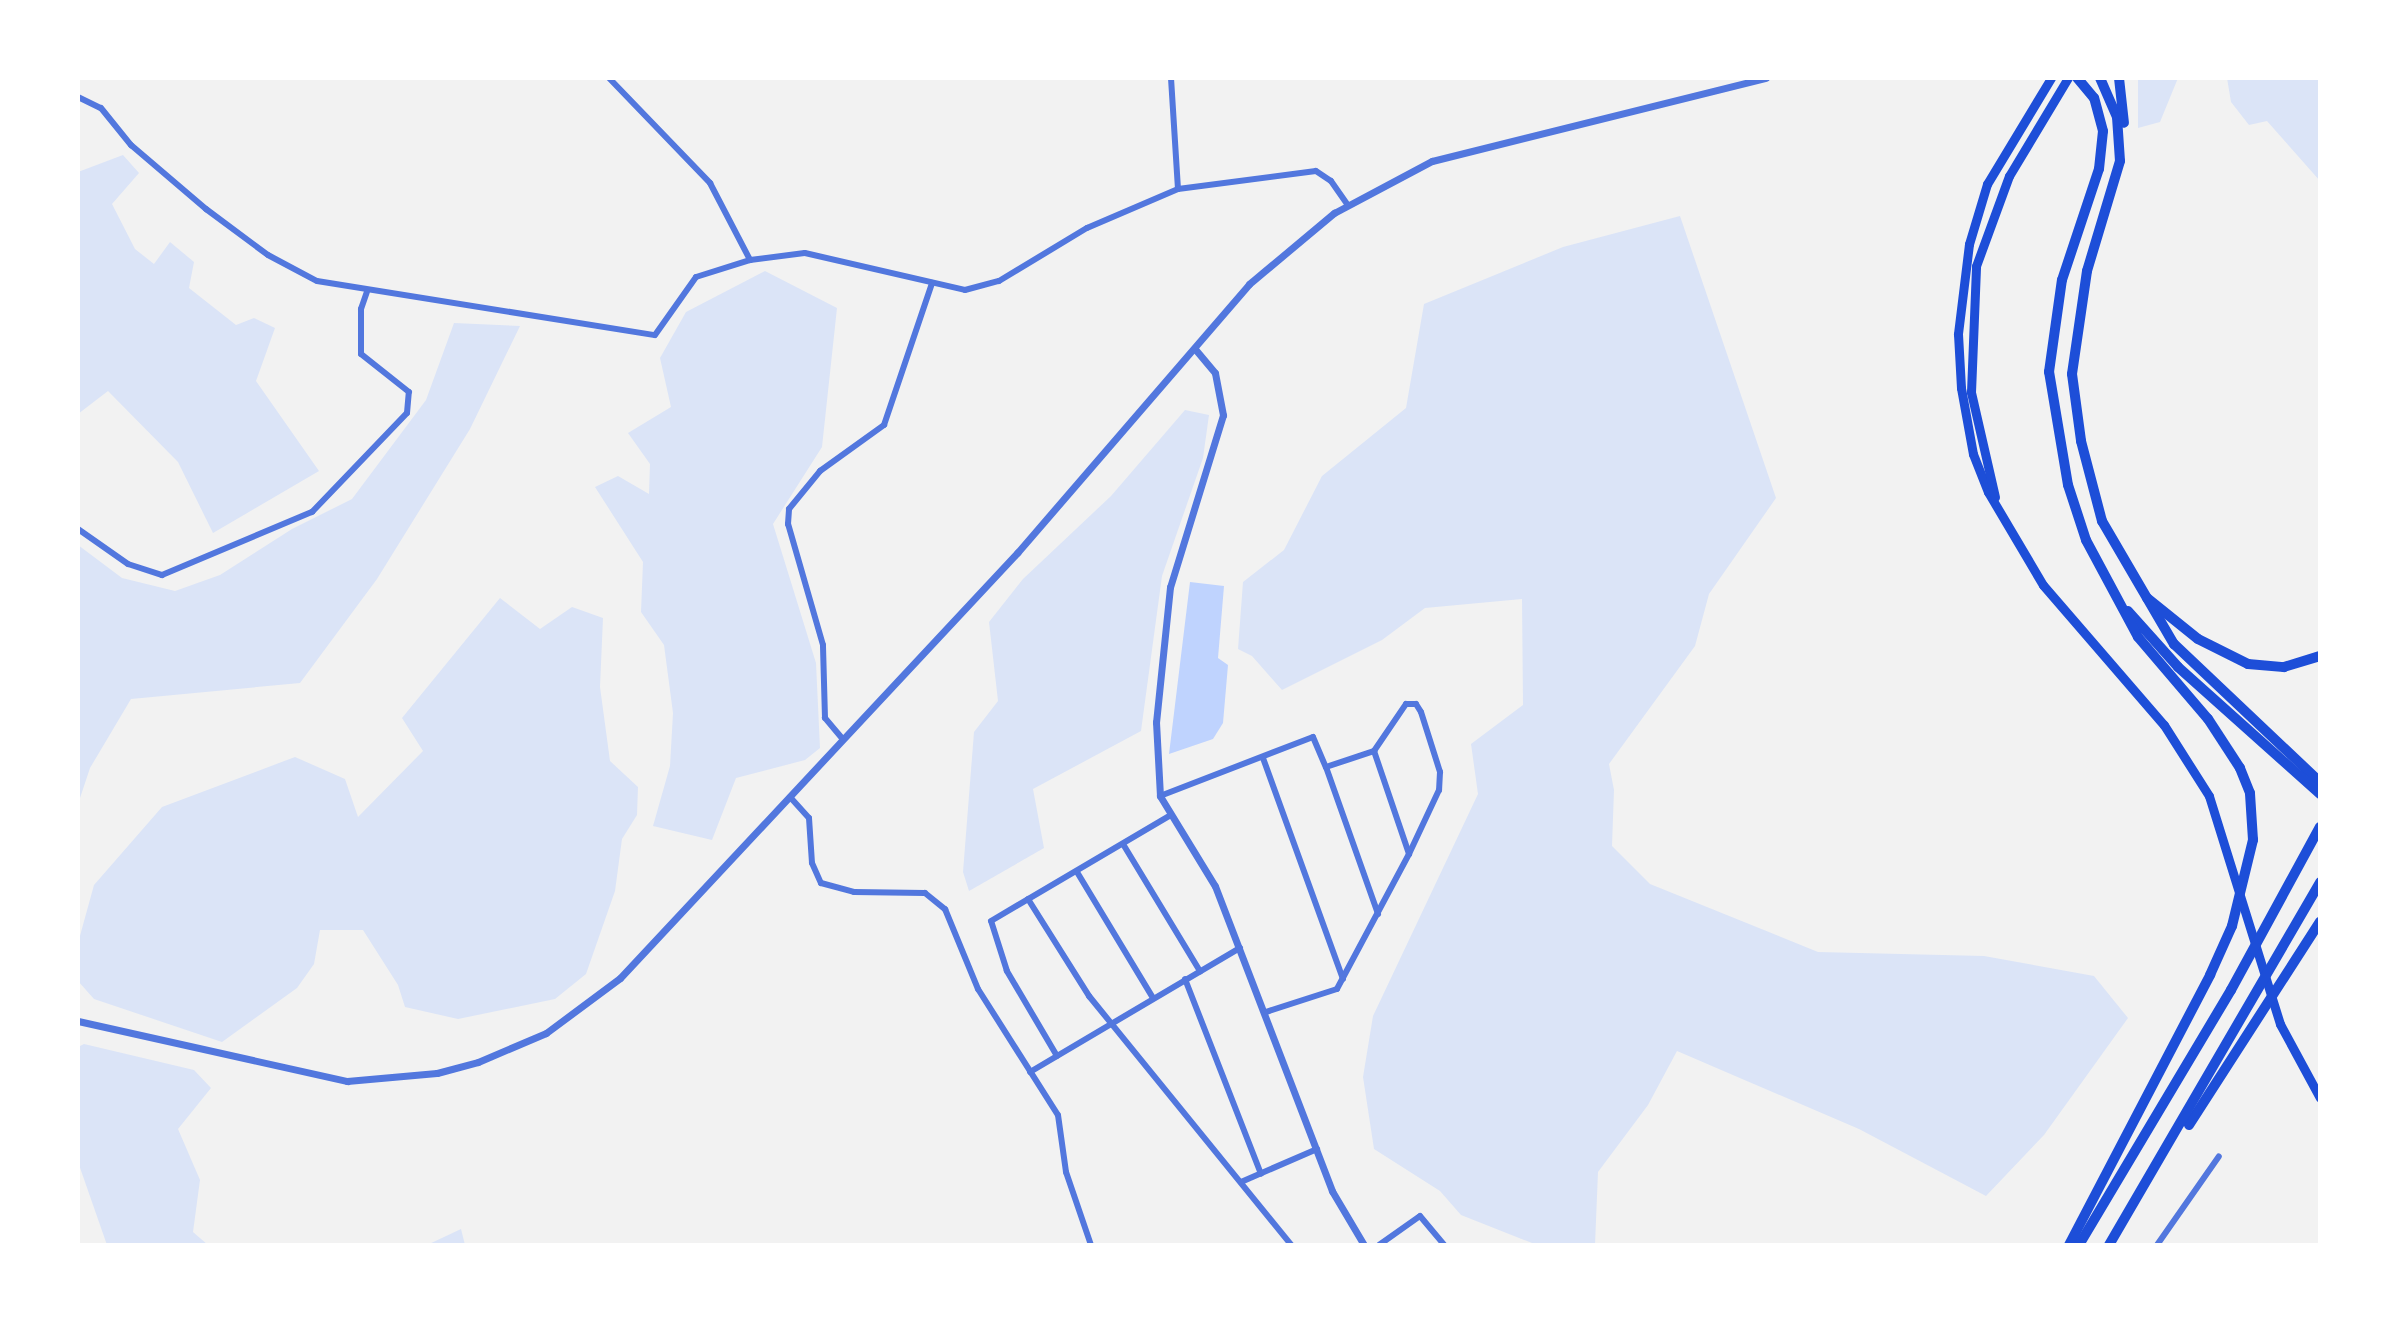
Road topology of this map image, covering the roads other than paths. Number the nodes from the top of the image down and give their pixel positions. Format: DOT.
graph roads {
  1 [pos="609,78"];
  2 [pos="1171,78"];
  3 [pos="1766,78"];
  4 [pos="2051,78"];
  5 [pos="2068,78"];
  6 [pos="2077,78"];
  7 [pos="2100,78"];
  8 [pos="2119,78"];
  9 [pos="78,97"];
  10 [pos="2121,149"];
  11 [pos="1178,189"];
  12 [pos="1347,204"];
  13 [pos="750,260"];
  14 [pos="932,283"];
  15 [pos="367,292"];
  16 [pos="1195,349"];
  17 [pos="1996,505"];
  18 [pos="78,529"];
  19 [pos="2146,596"];
  20 [pos="2124,607"];
  21 [pos="2320,656"];
  22 [pos="841,737"];
  23 [pos="1374,751"];
  24 [pos="1263,758"];
  25 [pos="2292,761"];
  26 [pos="1326,767"];
  27 [pos="2320,782"];
  28 [pos="2320,794"];
  29 [pos="1160,796"];
  30 [pos="790,797"];
  31 [pos="1169,816"];
  32 [pos="2320,827"];
  33 [pos="1123,844"];
  34 [pos="1409,854"];
  35 [pos="1077,872"];
  36 [pos="2320,882"];
  37 [pos="1028,899"];
  38 [pos="1378,914"];
  39 [pos="2320,922"];
  40 [pos="1240,948"];
  41 [pos="1200,971"];
  42 [pos="1185,979"];
  43 [pos="1343,979"];
  44 [pos="1153,998"];
  45 [pos="1266,1012"];
  46 [pos="78,1021"];
  47 [pos="1110,1022"];
  48 [pos="1057,1056"];
  49 [pos="1030,1072"];
  50 [pos="2320,1098"];
  51 [pos="1317,1149"];
  52 [pos="2219,1156"];
  53 [pos="1261,1174"];
  54 [pos="2153,1176"];
  55 [pos="1241,1182"];
  56 [pos="1091,1245"];
  57 [pos="1291,1245"];
  58 [pos="1364,1245"];
  59 [pos="1379,1245"];
  60 [pos="1444,1245"];
  61 [pos="2069,1245"];
  62 [pos="2079,1245"];
  63 [pos="2109,1245"];
  64 [pos="2157,1245"];
  1 -- 13 [label="street"];
  2 -- 11 [label="street"];
  3 -- 12 [label="street"];
  4 -- 17 [label="main road"];
  5 -- 17 [label="main road"];
  6 -- 20 [label="highway"];
  7 -- 10 [label="highway"];
  8 -- 10 [label="highway"];
  9 -- 15 [label="street"];
  10 -- 19 [label="highway"];
  11 -- 12 [label="street"];
  11 -- 14 [label="street"];
  12 -- 16 [label="street"];
  13 -- 14 [label="street"];
  13 -- 15 [label="street"];
  14 -- 22 [label="street"];
  15 -- 18 [label="street"];
  16 -- 22 [label="street"];
  16 -- 29 [label="street"];
  17 -- 50 [label="main road"];
  19 -- 21 [label="highway"];
  19 -- 25 [label="highway"];
  20 -- 25 [label="highway"];
  20 -- 61 [label="highway"];
  22 -- 30 [label="street"];
  23 -- 26 [label="street"];
  23 -- 34 [label="street"];
  23 -- 34 [label="street"];
  24 -- 26 [label="street"];
  24 -- 29 [label="street"];
  24 -- 43 [label="street"];
  25 -- 27 [label="highway"];
  25 -- 28 [label="highway"];
  26 -- 38 [label="street"];
  29 -- 31 [label="street"];
  30 -- 46 [label="street"];
  30 -- 49 [label="street"];
  31 -- 33 [label="street"];
  31 -- 40 [label="street"];
  32 -- 62 [label="highway"];
  33 -- 35 [label="street"];
  33 -- 41 [label="street"];
  34 -- 38 [label="street"];
  35 -- 37 [label="street"];
  35 -- 44 [label="street"];
  36 -- 54 [label="highway"];
  37 -- 47 [label="street"];
  37 -- 48 [label="street"];
  38 -- 43 [label="street"];
  39 -- 54 [label="highway"];
  40 -- 41 [label="street"];
  40 -- 45 [label="street"];
  41 -- 42 [label="street"];
  42 -- 44 [label="street"];
  42 -- 53 [label="street"];
  43 -- 45 [label="street"];
  44 -- 47 [label="street"];
  45 -- 51 [label="street"];
  47 -- 48 [label="street"];
  47 -- 55 [label="street"];
  48 -- 49 [label="street"];
  49 -- 56 [label="street"];
  51 -- 53 [label="street"];
  51 -- 58 [label="street"];
  52 -- 64 [label="street"];
  53 -- 55 [label="street"];
  54 -- 63 [label="highway"];
  55 -- 57 [label="street"];
  59 -- 60 [label="street"];
}
